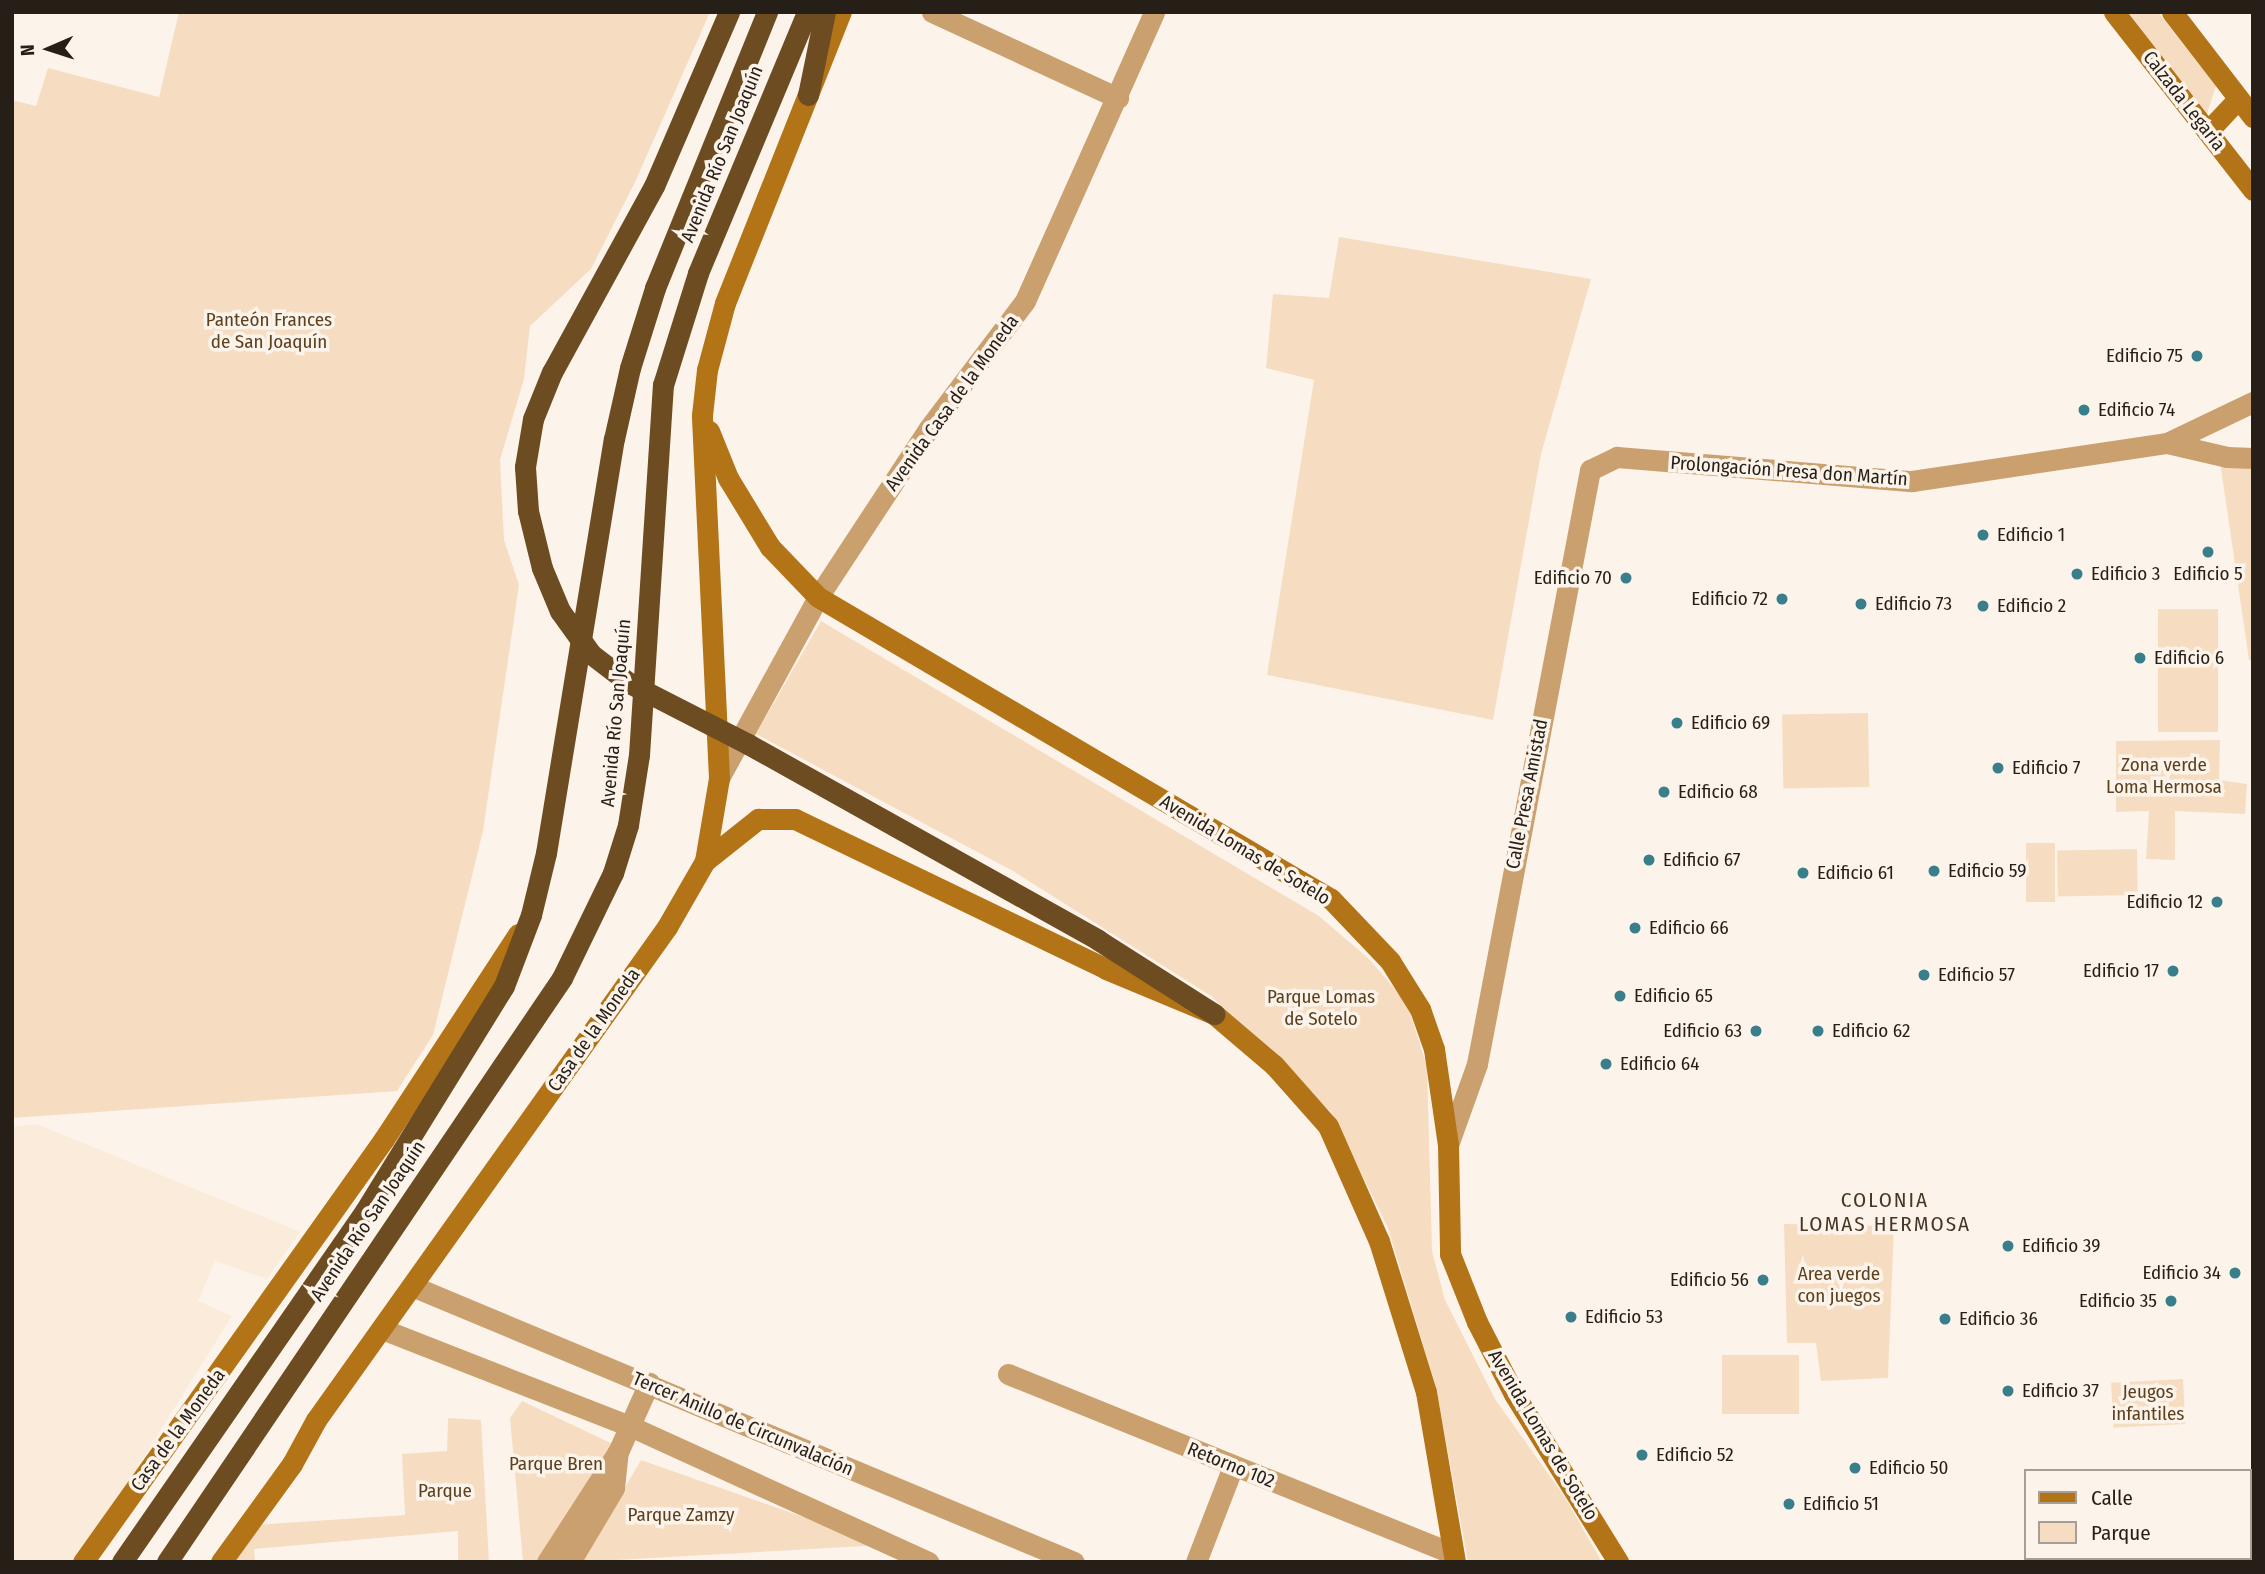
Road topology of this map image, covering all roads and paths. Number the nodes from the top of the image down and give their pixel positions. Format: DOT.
graph roads {
  1 [pos="729,12"];
  2 [pos="768,12"];
  3 [pos="807,12"];
  4 [pos="825,12"];
  5 [pos="841,12"];
  6 [pos="932,12"];
  7 [pos="1154,12"];
  8 [pos="2114,12"];
  9 [pos="2172,12"];
  10 [pos="808,95"];
  11 [pos="1118,98"];
  12 [pos="2238,99"];
  13 [pos="2253,117"];
  14 [pos="2208,131"];
  15 [pos="2253,190"];
  16 [pos="2253,402"];
  17 [pos="702,415"];
  18 [pos="2167,443"];
  19 [pos="1617,457"];
  20 [pos="2253,458"];
  21 [pos="818,597"];
  22 [pos="719,778"];
  23 [pos="705,861"];
  24 [pos="531,915"];
  25 [pos="1214,1014"];
  26 [pos="1448,1145"];
  27 [pos="412,1286"];
  28 [pos="382,1329"];
  29 [pos="1008,1374"];
  30 [pos="649,1383"];
  31 [pos="630,1426"];
  32 [pos="618,1452"];
  33 [pos="1233,1466"];
  34 [pos="1454,1558"];
  35 [pos="83,1562"];
  36 [pos="122,1562"];
  37 [pos="167,1562"];
  38 [pos="221,1562"];
  39 [pos="547,1562"];
  40 [pos="570,1562"];
  41 [pos="928,1562"];
  42 [pos="1074,1562"];
  43 [pos="1196,1562"];
  44 [pos="1618,1562"];
  1 -- 25 [label="highway"];
  2 -- 24 [label="highway, Avenida Río San Joaquín"];
  3 -- 37 [label="highway, Avenida Río San Joaquín"];
  4 -- 10 [label="highway"];
  5 -- 10 [label="main road"];
  6 -- 11 [label="street"];
  7 -- 11 [label="street, Avenida Casa de la Moneda"];
  8 -- 14 [label="main road, Calzada Legaria"];
  9 -- 12 [label="main road"];
  10 -- 17 [label="main road"];
  11 -- 21 [label="street, Avenida Casa de la Moneda"];
  12 -- 13 [label="main road"];
  12 -- 14 [label="main road"];
  14 -- 15 [label="main road, Calzada Legaria"];
  16 -- 18 [label="street, Prolongación Presa don Martín"];
  17 -- 21 [label="main road, Avenida Lomas de Sotelo"];
  17 -- 22 [label="main road, Casa de la Moneda"];
  18 -- 19 [label="street, Prolongación Presa don Martín"];
  18 -- 20 [label="street, Prolongación Presa don Martín"];
  19 -- 26 [label="street, Calle Presa Amistad"];
  21 -- 22 [label="street, Avenida Casa de la Moneda"];
  21 -- 26 [label="main road, Avenida Lomas de Sotelo"];
  22 -- 23 [label="main road, Casa de la Moneda"];
  23 -- 25 [label="main road"];
  23 -- 27 [label="main road, Casa de la Moneda"];
  24 -- 35 [label="main road, Casa de la Moneda"];
  24 -- 36 [label="highway, Avenida Río San Joaquín"];
  25 -- 34 [label="main road"];
  26 -- 44 [label="main road, Avenida Lomas de Sotelo"];
  27 -- 28 [label="main road, Casa de la Moneda"];
  27 -- 30 [label="street, Tercer Anillo de Circunvalación"];
  28 -- 31 [label="street"];
  28 -- 38 [label="main road, Casa de la Moneda"];
  29 -- 33 [label="street, Retorno 102"];
  30 -- 31 [label="street"];
  30 -- 42 [label="street, Tercer Anillo de Circunvalación"];
  31 -- 32 [label="street"];
  31 -- 41 [label="street"];
  32 -- 39 [label="street"];
  32 -- 40 [label="street"];
  33 -- 34 [label="street, Retorno 102"];
  33 -- 43 [label="street"];
}
